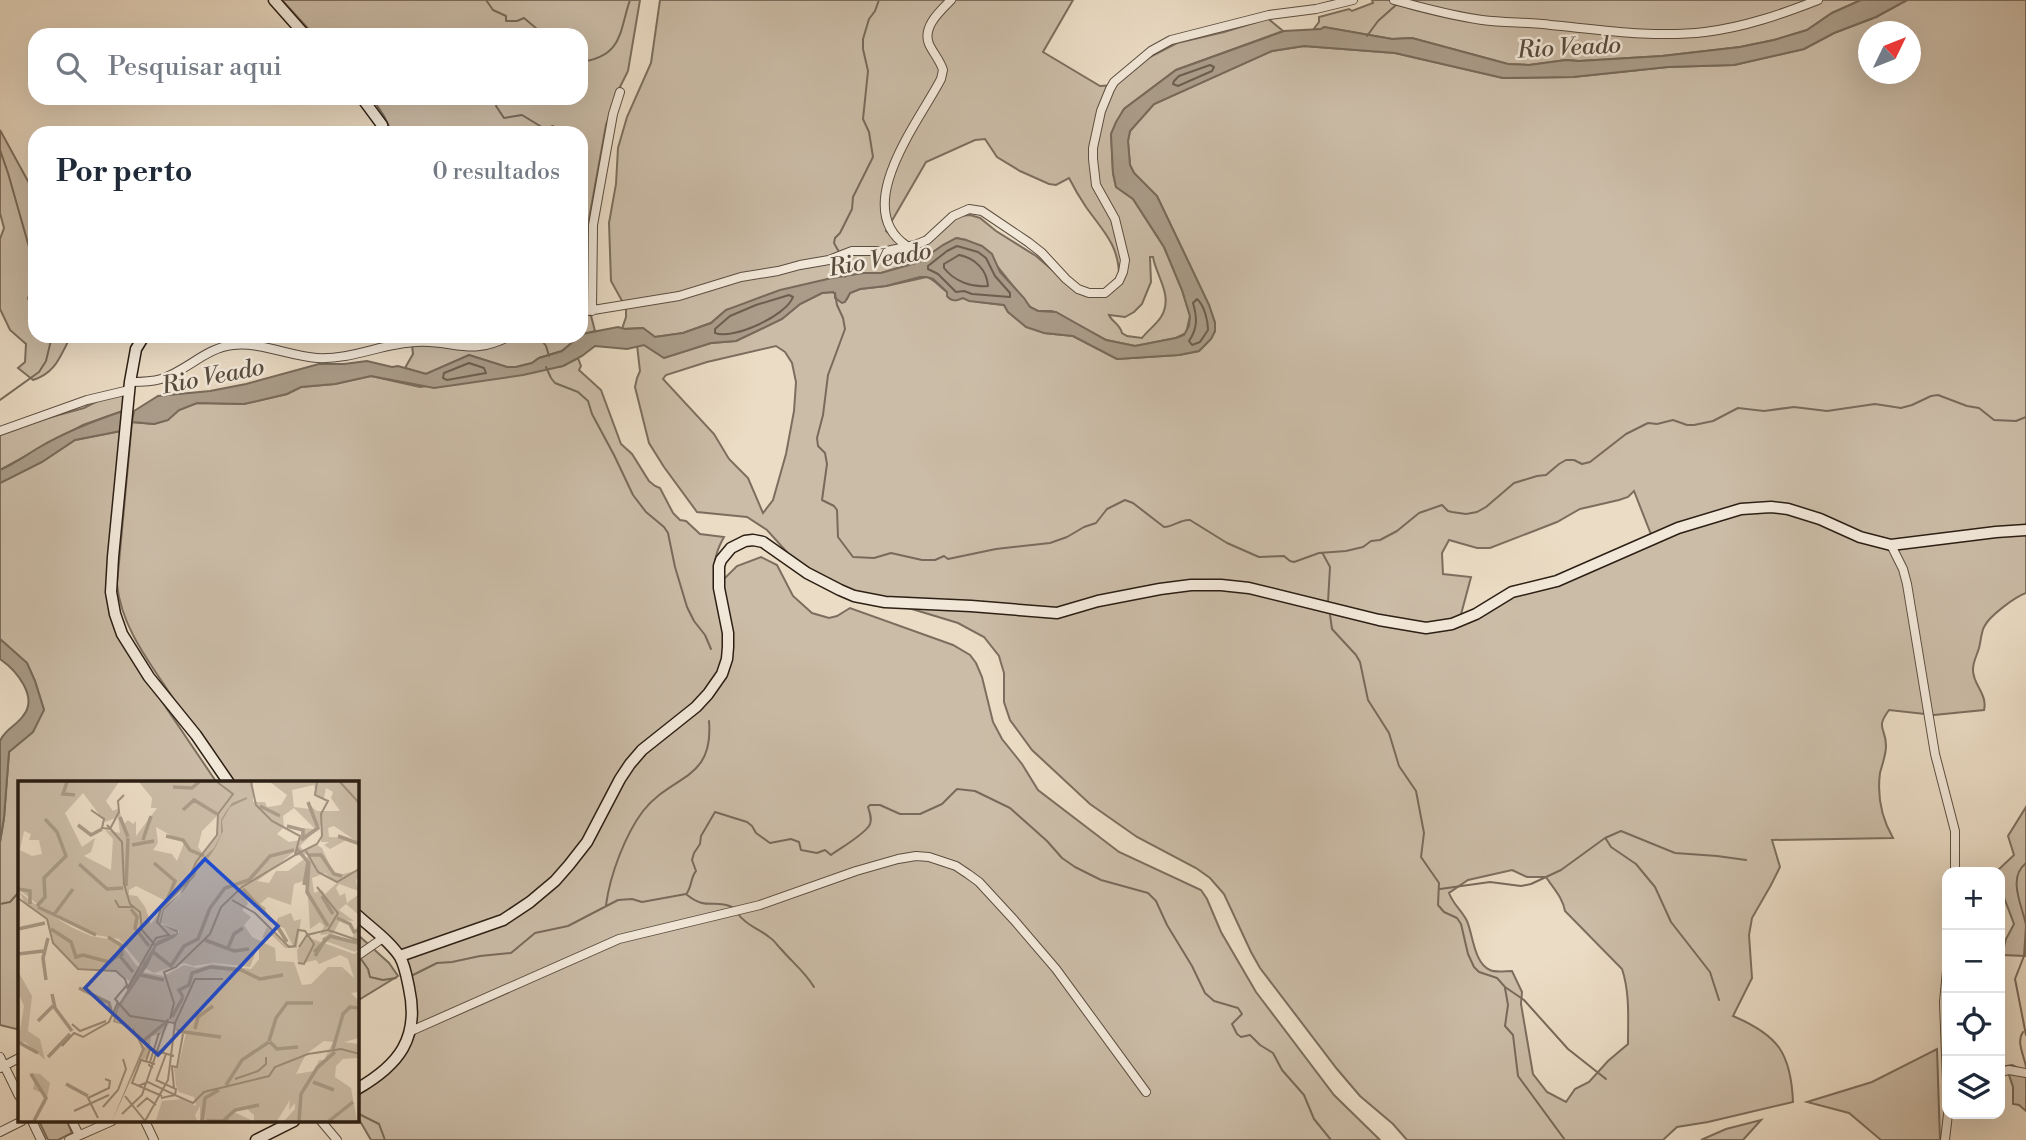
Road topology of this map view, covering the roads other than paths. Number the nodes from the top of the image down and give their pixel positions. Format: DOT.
graph roads {
  1 [pos="274,0"];
  2 [pos="951,0"];
  3 [pos="1353,0"];
  4 [pos="1394,0"];
  5 [pos="1818,0"];
  6 [pos="300,28"];
  7 [pos="620,92"];
  8 [pos="367,105"];
  9 [pos="382,126"];
  10 [pos="907,246"];
  11 [pos="588,311"];
  12 [pos="592,311"];
  13 [pos="140,343"];
  14 [pos="411,343"];
  15 [pos="431,343"];
  16 [pos="493,343"];
  17 [pos="129,386"];
  18 [pos="0,431"];
  19 [pos="2026,530"];
  20 [pos="1891,545"];
  21 [pos="228,781"];
  22 [pos="1955,867"];
  23 [pos="359,917"];
  24 [pos="383,938"];
  25 [pos="359,955"];
  26 [pos="400,956"];
  27 [pos="1945,993"];
  28 [pos="411,1031"];
  29 [pos="1946,1056"];
  30 [pos="1,1063"];
  31 [pos="2005,1071"];
  32 [pos="2026,1073"];
  33 [pos="359,1088"];
  34 [pos="1146,1092"];
  35 [pos="18,1094"];
  36 [pos="1947,1119"];
  37 [pos="20,1122"];
  38 [pos="32,1122"];
  39 [pos="72,1122"];
  40 [pos="110,1122"];
  41 [pos="145,1122"];
  42 [pos="292,1122"];
  43 [pos="322,1122"];
  44 [pos="0,1132"];
  45 [pos="79,1135"];
  46 [pos="41,1140"];
  47 [pos="69,1140"];
  48 [pos="154,1140"];
  49 [pos="256,1140"];
  50 [pos="337,1140"];
  51 [pos="1945,1140"];
  1 -- 6 [label="street"];
  2 -- 10 [label="street"];
  3 -- 10 [label="street"];
  4 -- 5 [label="street"];
  7 -- 12 [label="street"];
  8 -- 9 [label="street"];
  10 -- 12 [label="street"];
  11 -- 12 [label="street"];
  13 -- 17 [label="street"];
  14 -- 17 [label="street"];
  15 -- 16 [label="street"];
  17 -- 18 [label="street"];
  17 -- 21 [label="street"];
  19 -- 20 [label="street"];
  20 -- 22 [label="street"];
  20 -- 26 [label="street"];
  23 -- 24 [label="street"];
  24 -- 25 [label="street"];
  24 -- 26 [label="street"];
  26 -- 28 [label="street"];
  27 -- 29 [label="street"];
  28 -- 33 [label="street"];
  28 -- 34 [label="street"];
  30 -- 35 [label="street"];
  31 -- 32 [label="street"];
  36 -- 51 [label="street"];
  37 -- 44 [label="street"];
  38 -- 46 [label="street"];
  39 -- 45 [label="street"];
  40 -- 45 [label="street"];
  41 -- 48 [label="street"];
  42 -- 49 [label="street"];
  43 -- 50 [label="street"];
  45 -- 47 [label="street"];
}
